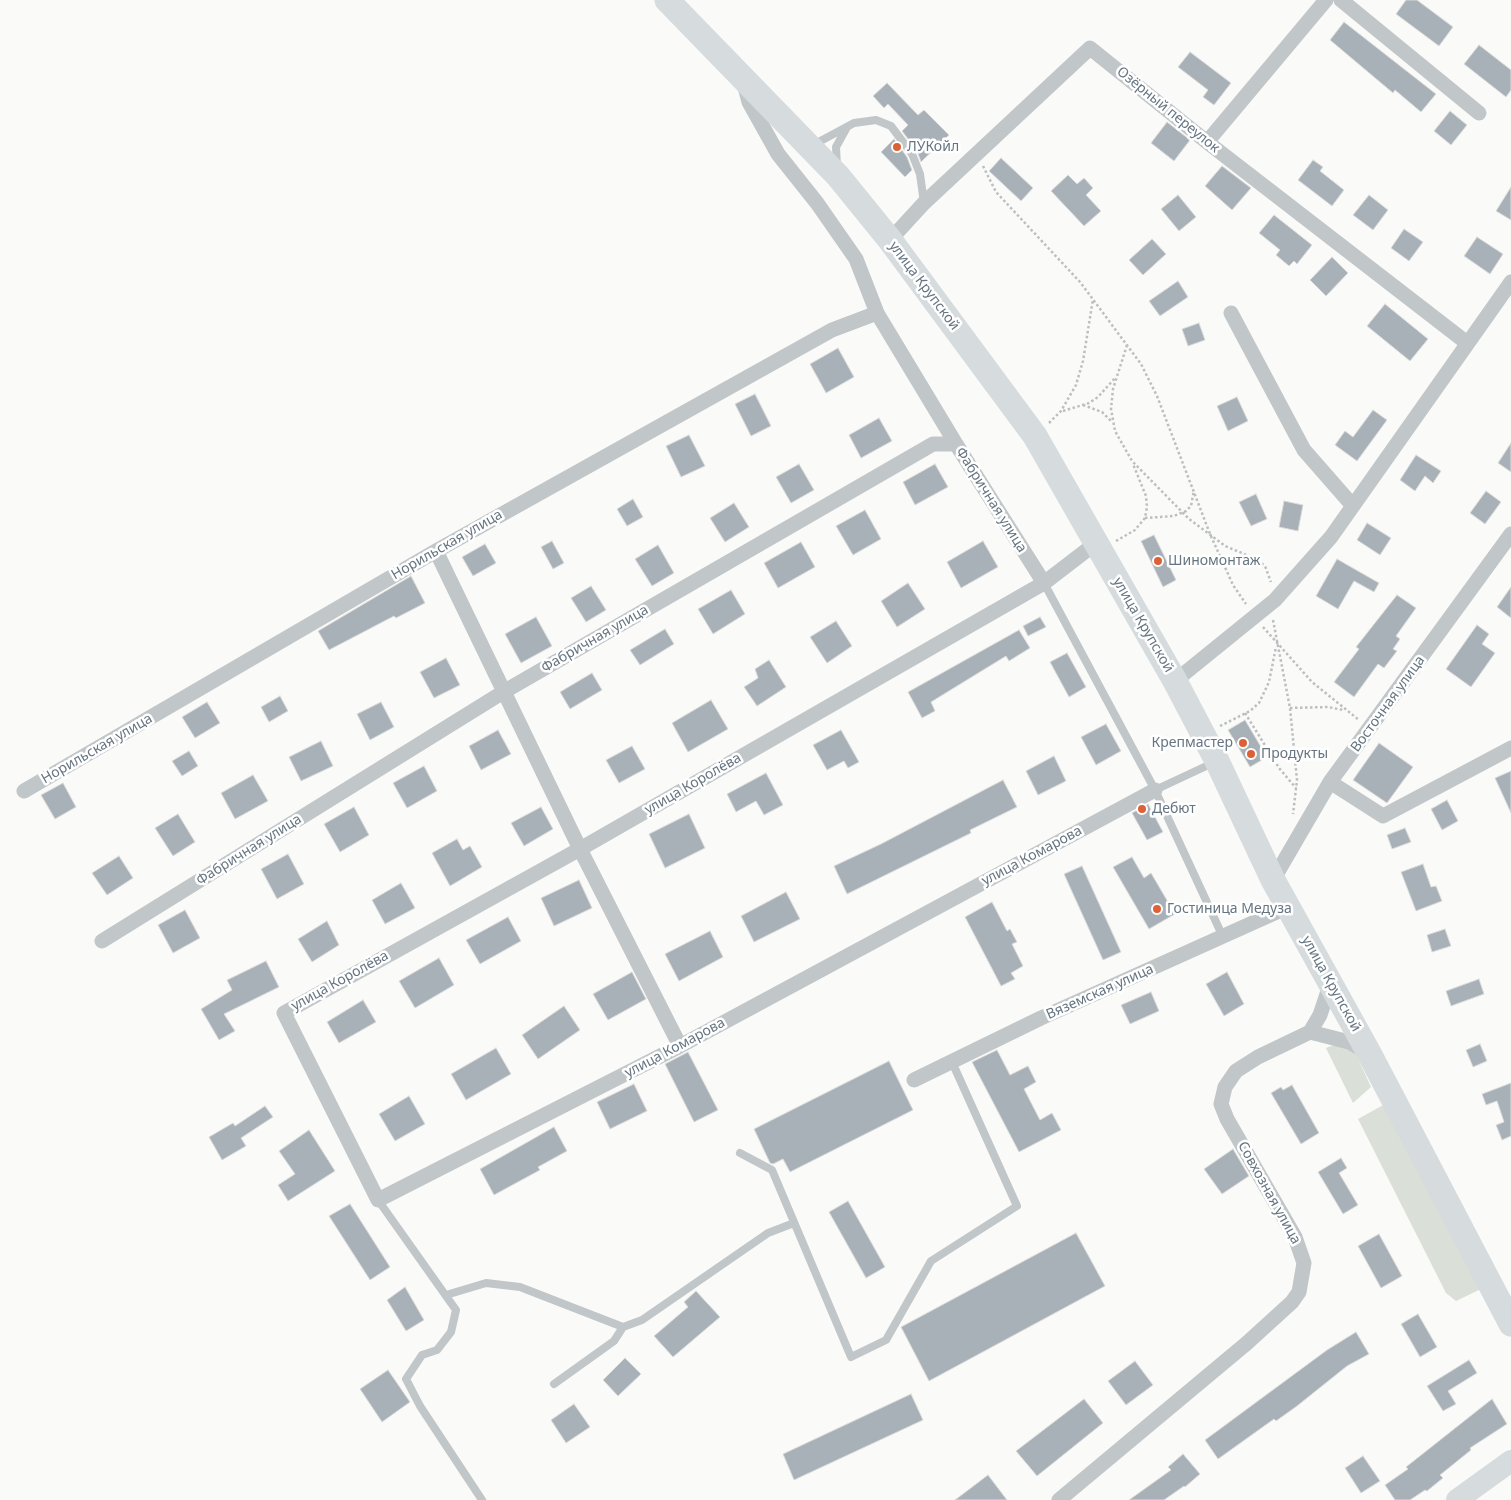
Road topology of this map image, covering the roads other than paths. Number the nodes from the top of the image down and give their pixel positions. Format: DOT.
graph roads {
  1 [pos="667,0"];
  2 [pos="1326,0"];
  3 [pos="1341,0"];
  4 [pos="741,74"];
  5 [pos="1479,113"];
  6 [pos="854,123"];
  7 [pos="1207,142"];
  8 [pos="810,146"];
  9 [pos="838,176"];
  10 [pos="924,203"];
  11 [pos="890,240"];
  12 [pos="1511,282"];
  13 [pos="877,313"];
  14 [pos="1231,313"];
  15 [pos="1467,342"];
  16 [pos="956,444"];
  17 [pos="1353,506"];
  18 [pos="1511,534"];
  19 [pos="1098,547"];
  20 [pos="436,551"];
  21 [pos="1044,583"];
  22 [pos="1175,681"];
  23 [pos="505,691"];
  24 [pos="1511,748"];
  25 [pos="1217,761"];
  26 [pos="1330,782"];
  27 [pos="1155,790"];
  28 [pos="24,791"];
  29 [pos="580,849"];
  30 [pos="1273,880"];
  31 [pos="1288,907"];
  32 [pos="1223,937"];
  33 [pos="102,941"];
  34 [pos="1331,982"];
  35 [pos="1310,1032"];
  36 [pos="680,1046"];
  37 [pos="1368,1053"];
  38 [pos="952,1062"];
  39 [pos="914,1080"];
  40 [pos="740,1152"];
  41 [pos="378,1200"];
  42 [pos="794,1223"];
  43 [pos="446,1295"];
  44 [pos="1511,1324"];
  45 [pos="623,1327"];
  46 [pos="554,1384"];
  47 [pos="1511,1461"];
  48 [pos="482,1500"];
  49 [pos="1059,1500"];
  50 [pos="1457,1500"];
  1 -- 4 [label="main road, улица Крупской"];
  2 -- 7 [label="street"];
  3 -- 5 [label="street"];
  4 -- 8 [label="main road, улица Крупской"];
  4 -- 13 [label="street"];
  6 -- 8 [label="lane"];
  6 -- 9 [label="lane"];
  6 -- 10 [label="lane"];
  7 -- 10 [label="street, Озёрный переулок"];
  7 -- 15 [label="street, Озёрный переулок"];
  8 -- 9 [label="main road, улица Крупской"];
  9 -- 11 [label="main road, улица Крупской"];
  10 -- 11 [label="street, Озёрный переулок"];
  11 -- 19 [label="main road, улица Крупской"];
  12 -- 15 [label="street"];
  13 -- 16 [label="street"];
  13 -- 20 [label="street, Норильская улица"];
  14 -- 17 [label="street"];
  15 -- 17 [label="street"];
  16 -- 21 [label="street, Фабричная улица"];
  16 -- 23 [label="street, Фабричная улица"];
  17 -- 22 [label="street"];
  18 -- 26 [label="street, Восточная улица"];
  19 -- 21 [label="street, улица Королёва"];
  19 -- 22 [label="main road, улица Крупской"];
  20 -- 23 [label="street"];
  20 -- 28 [label="street, Норильская улица"];
  21 -- 27 [label="lane"];
  21 -- 29 [label="street, улица Королёва"];
  22 -- 25 [label="main road, улица Крупской"];
  23 -- 29 [label="street"];
  23 -- 33 [label="street, Фабричная улица"];
  24 -- 26 [label="street"];
  25 -- 27 [label="lane"];
  25 -- 30 [label="main road, улица Крупской"];
  26 -- 30 [label="street, Восточная улица"];
  27 -- 32 [label="lane"];
  27 -- 36 [label="street, улица Комарова"];
  29 -- 36 [label="street"];
  29 -- 41 [label="street, улица Королёва"];
  30 -- 31 [label="main road, улица Крупской"];
  31 -- 32 [label="street, Вяземская улица"];
  31 -- 34 [label="main road, улица Крупской"];
  32 -- 38 [label="street, Вяземская улица"];
  34 -- 35 [label="street"];
  34 -- 37 [label="main road, улица Крупской"];
  35 -- 37 [label="street"];
  35 -- 49 [label="street, Совхозная улица"];
  36 -- 41 [label="street, улица Комарова"];
  37 -- 44 [label="main road, улица Крупской"];
  38 -- 39 [label="street, Вяземская улица"];
  38 -- 42 [label="lane"];
  40 -- 42 [label="lane"];
  41 -- 43 [label="lane"];
  42 -- 45 [label="lane"];
  43 -- 45 [label="lane"];
  43 -- 48 [label="lane"];
  45 -- 46 [label="lane"];
  47 -- 50 [label="main road"];
}
